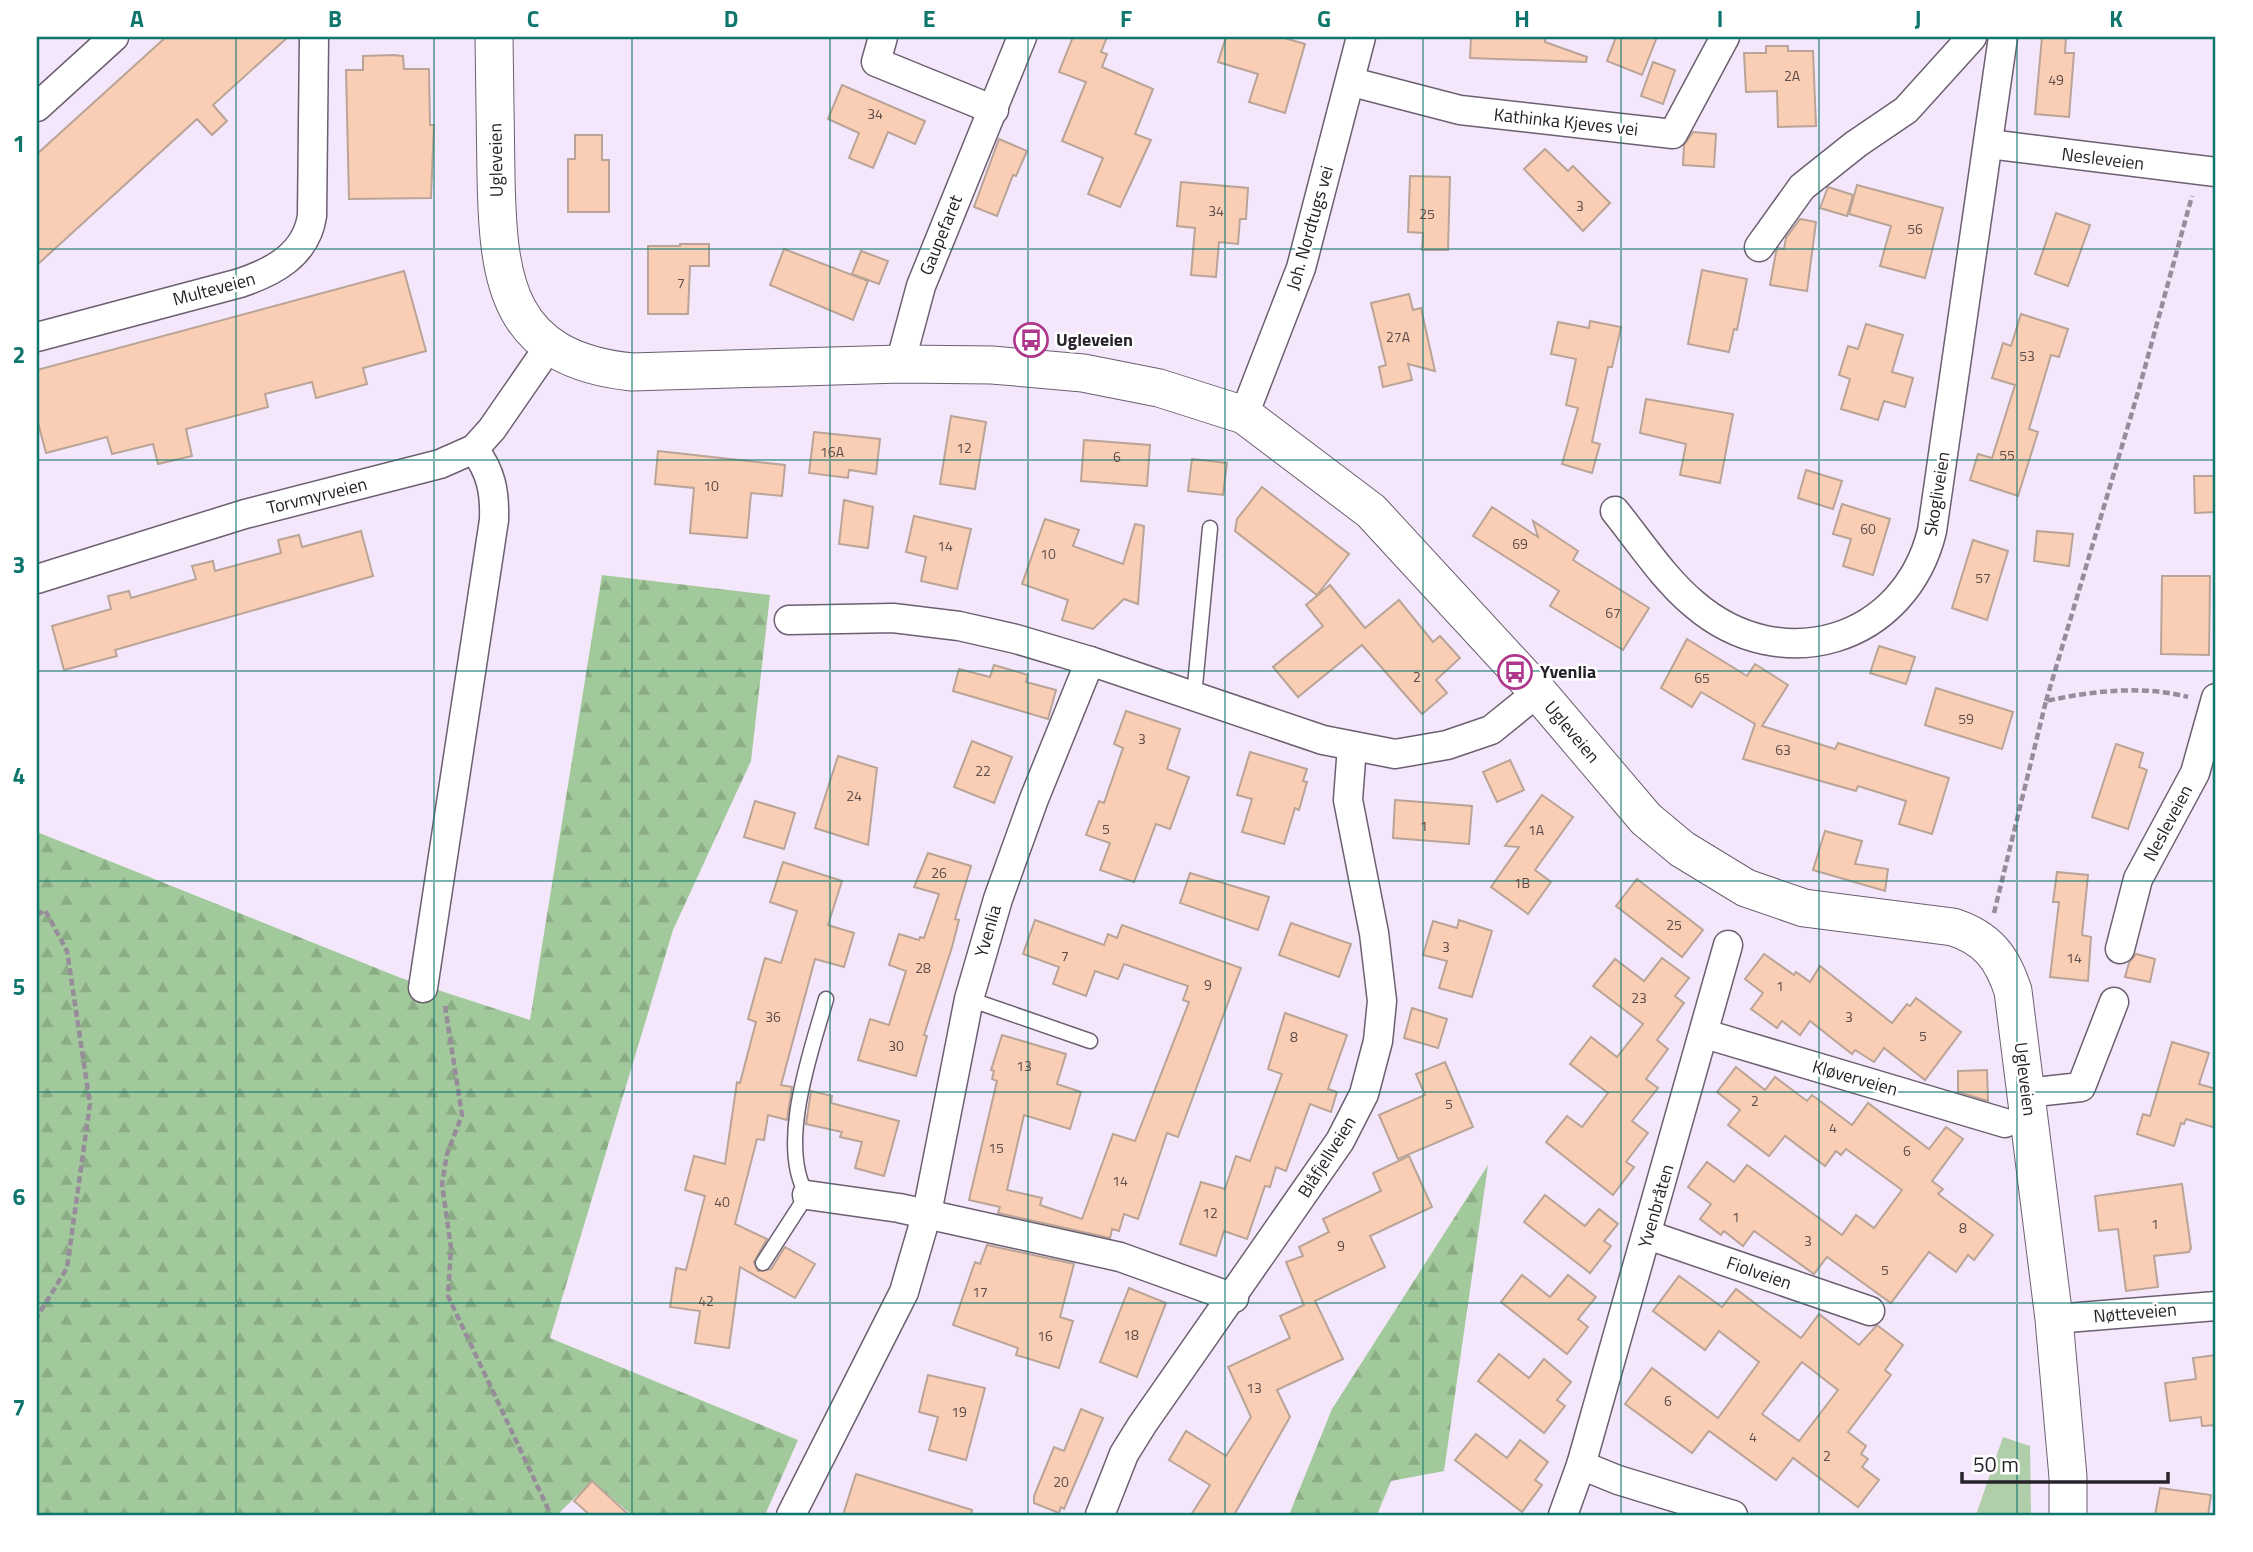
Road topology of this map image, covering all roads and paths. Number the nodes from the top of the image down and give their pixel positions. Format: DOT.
graph roads {
  1 [pos="114,37"];
  2 [pos="313,37"];
  3 [pos="494,37"];
  4 [pos="883,37"];
  5 [pos="1022,37"];
  6 [pos="1362,37"];
  7 [pos="1725,37"];
  8 [pos="1972,37"];
  9 [pos="2003,37"];
  10 [pos="1352,82"];
  11 [pos="37,107"];
  12 [pos="994,110"];
  13 [pos="1989,144"];
  14 [pos="2208,172"];
  15 [pos="1759,247"];
  16 [pos="37,337"];
  17 [pos="550,345"];
  18 [pos="900,364"];
  19 [pos="1244,415"];
  20 [pos="474,449"];
  21 [pos="1615,511"];
  22 [pos="1210,528"];
  23 [pos="37,579"];
  24 [pos="789,620"];
  25 [pos="1090,660"];
  26 [pos="1538,692"];
  27 [pos="1194,696"];
  28 [pos="2046,701"];
  29 [pos="2215,701"];
  30 [pos="1352,746"];
  31 [pos="37,915"];
  32 [pos="1994,921"];
  33 [pos="1728,945"];
  34 [pos="2120,948"];
  35 [pos="423,988"];
  36 [pos="826,999"];
  37 [pos="969,999"];
  38 [pos="2114,1002"];
  39 [pos="1704,1034"];
  40 [pos="1090,1041"];
  41 [pos="2027,1093"];
  42 [pos="2005,1123"];
  43 [pos="807,1195"];
  44 [pos="927,1213"];
  45 [pos="1648,1235"];
  46 [pos="763,1263"];
  47 [pos="1234,1298"];
  48 [pos="2216,1306"];
  49 [pos="1870,1311"];
  50 [pos="37,1317"];
  51 [pos="2054,1320"];
  52 [pos="1581,1465"];
  53 [pos="551,1515"];
  54 [pos="791,1515"];
  55 [pos="1100,1515"];
  56 [pos="1563,1515"];
  57 [pos="1733,1515"];
  58 [pos="2068,1515"];
  1 -- 11 [label="street"];
  2 -- 16 [label="street, Multeveien"];
  3 -- 17 [label="street, Ugleveien"];
  4 -- 12 [label="street"];
  5 -- 12 [label="street, Gaupefaret"];
  6 -- 10 [label="street, Joh. Nordtugs vei"];
  7 -- 10 [label="street, Kathinka Kjeves vei"];
  8 -- 15 [label="street"];
  9 -- 13 [label="street, Skogliveien"];
  10 -- 19 [label="street, Joh. Nordtugs vei"];
  12 -- 18 [label="street, Gaupefaret"];
  13 -- 14 [label="street, Nesleveien"];
  13 -- 21 [label="street, Skogliveien"];
  14 -- 28 [label="path"];
  17 -- 18 [label="street, Ugleveien"];
  17 -- 20 [label="street, Torvmyrveien"];
  18 -- 19 [label="street, Ugleveien"];
  19 -- 26 [label="street, Ugleveien"];
  20 -- 23 [label="street, Torvmyrveien"];
  20 -- 35 [label="street"];
  22 -- 27 [label="lane"];
  24 -- 25 [label="street"];
  25 -- 27 [label="street"];
  25 -- 37 [label="street, Yvenlia"];
  26 -- 30 [label="street"];
  26 -- 41 [label="street, Ugleveien"];
  27 -- 30 [label="street"];
  28 -- 29 [label="path"];
  28 -- 32 [label="path"];
  29 -- 34 [label="street, Nesleveien"];
  30 -- 47 [label="street, Blåfjellveien"];
  31 -- 50 [label="path"];
  33 -- 39 [label="street, Yvenbråten"];
  35 -- 53 [label="path"];
  36 -- 43 [label="lane"];
  37 -- 40 [label="lane"];
  37 -- 44 [label="street, Yvenlia"];
  38 -- 41 [label="street"];
  39 -- 42 [label="street, Kløverveien"];
  39 -- 45 [label="street, Yvenbråten"];
  41 -- 51 [label="street, Ugleveien"];
  43 -- 44 [label="street"];
  43 -- 46 [label="lane"];
  44 -- 47 [label="street"];
  44 -- 54 [label="street, Yvenlia"];
  45 -- 49 [label="street, Fiolveien"];
  45 -- 52 [label="street, Yvenbråten"];
  47 -- 55 [label="street, Blåfjellveien"];
  48 -- 51 [label="street, Nøtteveien"];
  51 -- 58 [label="street, Ugleveien"];
  52 -- 56 [label="street, Yvenbråten"];
  52 -- 57 [label="street"];
}
